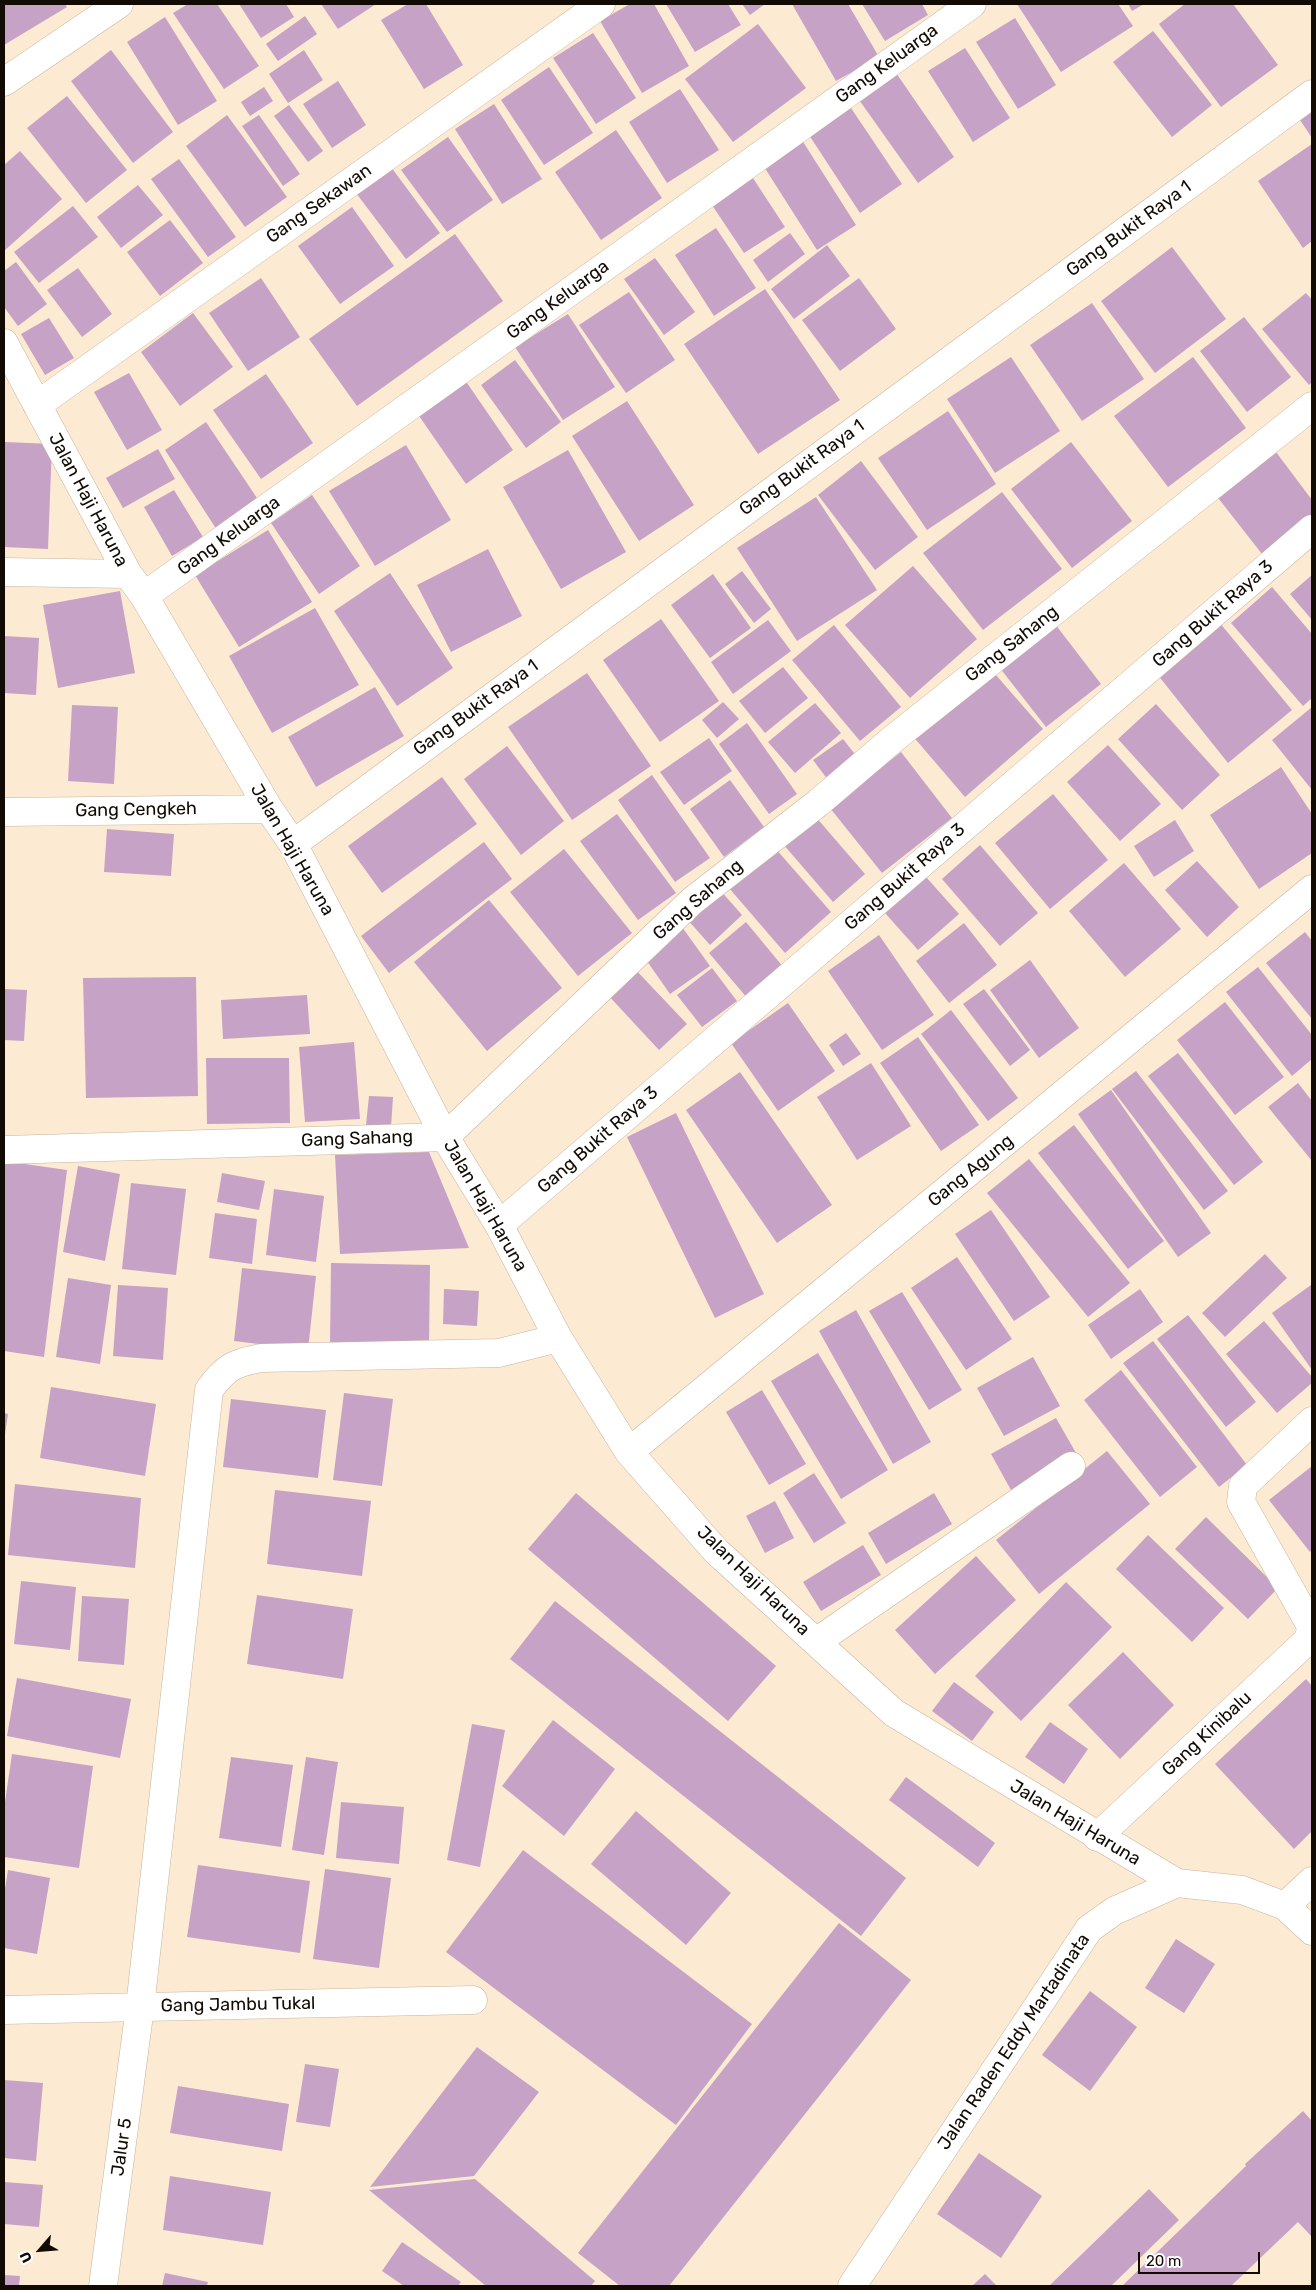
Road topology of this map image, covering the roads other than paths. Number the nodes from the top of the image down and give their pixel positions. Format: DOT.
graph roads {
  1 [pos="119,4"];
  2 [pos="601,4"];
  3 [pos="972,4"];
  4 [pos="4,82"];
  5 [pos="1312,94"];
  6 [pos="4,343"];
  7 [pos="37,405"];
  8 [pos="1312,406"];
  9 [pos="1312,529"];
  10 [pos="4,572"];
  11 [pos="128,574"];
  12 [pos="144,596"];
  13 [pos="269,809"];
  14 [pos="4,812"];
  15 [pos="293,844"];
  16 [pos="1312,890"];
  17 [pos="444,1137"];
  18 [pos="4,1150"];
  19 [pos="499,1225"];
  20 [pos="558,1338"];
  21 [pos="1312,1421"];
  22 [pos="630,1452"];
  23 [pos="1071,1466"];
  24 [pos="1312,1628"];
  25 [pos="816,1642"];
  26 [pos="1098,1837"];
  27 [pos="1312,1880"];
  28 [pos="1177,1883"];
  29 [pos="1285,1906"];
  30 [pos="1312,1931"];
  31 [pos="473,2000"];
  32 [pos="140,2007"];
  33 [pos="4,2010"];
  34 [pos="103,2286"];
  35 [pos="852,2286"];
  1 -- 4 [label="street"];
  2 -- 7 [label="street, Gang Sekawan"];
  3 -- 12 [label="street, Gang Keluarga"];
  5 -- 15 [label="street, Gang Bukit Raya 1"];
  6 -- 7 [label="street, Jalan Haji Haruna"];
  7 -- 11 [label="street, Jalan Haji Haruna"];
  8 -- 17 [label="street, Gang Sahang"];
  9 -- 19 [label="street, Gang Bukit Raya 3"];
  10 -- 11 [label="street"];
  11 -- 12 [label="street, Jalan Haji Haruna"];
  12 -- 13 [label="street, Jalan Haji Haruna"];
  13 -- 14 [label="street, Gang Cengkeh"];
  13 -- 15 [label="street, Jalan Haji Haruna"];
  15 -- 17 [label="street, Jalan Haji Haruna"];
  16 -- 22 [label="street, Gang Agung"];
  17 -- 18 [label="street, Gang Sahang"];
  17 -- 19 [label="street, Jalan Haji Haruna"];
  19 -- 20 [label="street, Jalan Haji Haruna"];
  20 -- 22 [label="street, Jalan Haji Haruna"];
  20 -- 32 [label="street, Jalur 5"];
  21 -- 24 [label="street, Gang Kinibalu"];
  22 -- 25 [label="street, Jalan Haji Haruna"];
  23 -- 25 [label="street"];
  24 -- 26 [label="street, Gang Kinibalu"];
  25 -- 26 [label="street, Jalan Haji Haruna"];
  26 -- 28 [label="street, Jalan Haji Haruna"];
  27 -- 29 [label="street"];
  28 -- 29 [label="street"];
  28 -- 35 [label="street, Jalan Raden Eddy Martadinata"];
  29 -- 30 [label="street"];
  31 -- 32 [label="street, Gang Jambu Tukal"];
  32 -- 33 [label="street, Gang Jambu Tukal"];
  32 -- 34 [label="street, Jalur 5"];
}
